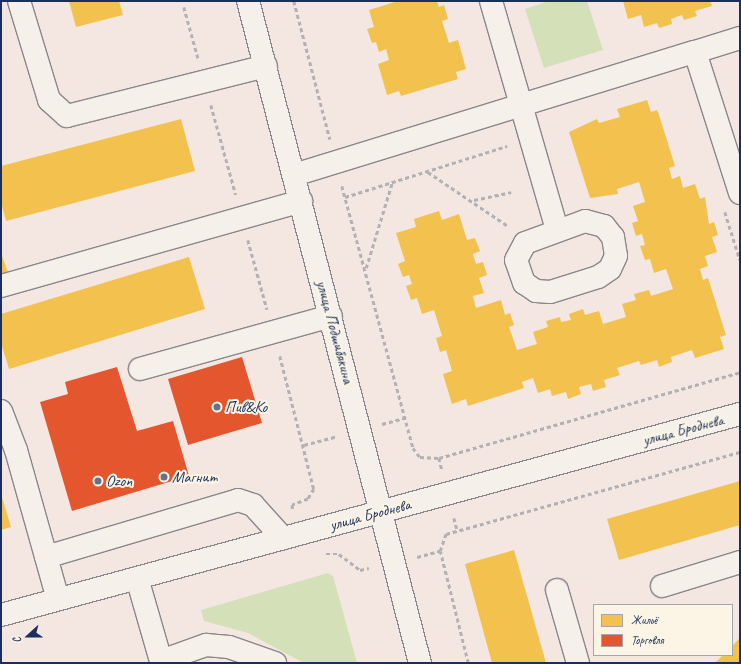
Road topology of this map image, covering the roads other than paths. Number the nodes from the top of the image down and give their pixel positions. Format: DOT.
graph roads {
  1 [pos="20,1"];
  2 [pos="248,1"];
  3 [pos="491,1"];
  4 [pos="740,38"];
  5 [pos="695,52"];
  6 [pos="266,66"];
  7 [pos="521,105"];
  8 [pos="294,175"];
  9 [pos="740,193"];
  10 [pos="301,201"];
  11 [pos="557,230"];
  12 [pos="1,286"];
  13 [pos="331,316"];
  14 [pos="140,369"];
  15 [pos="1,414"];
  16 [pos="740,414"];
  17 [pos="381,512"];
  18 [pos="283,538"];
  19 [pos="46,557"];
  20 [pos="740,562"];
  21 [pos="137,578"];
  22 [pos="662,586"];
  23 [pos="558,590"];
  24 [pos="58,600"];
  25 [pos="1,615"];
  26 [pos="159,662"];
  27 [pos="275,663"];
  28 [pos="420,663"];
  29 [pos="578,663"];
  1 -- 6 [label="main road"];
  2 -- 6 [label="main road, улица Подшибякина"];
  3 -- 7 [label="main road"];
  4 -- 5 [label="main road"];
  5 -- 7 [label="main road"];
  5 -- 9 [label="main road"];
  6 -- 8 [label="main road, улица Подшибякина"];
  7 -- 8 [label="main road"];
  7 -- 11 [label="main road"];
  8 -- 10 [label="main road, улица Подшибякина"];
  10 -- 12 [label="main road"];
  10 -- 13 [label="main road, улица Подшибякина"];
  13 -- 14 [label="main road"];
  13 -- 17 [label="main road, улица Подшибякина"];
  15 -- 19 [label="main road"];
  16 -- 17 [label="main road, улица Броднева"];
  17 -- 18 [label="main road, улица Броднева"];
  17 -- 28 [label="main road, улица Подшибякина"];
  18 -- 19 [label="main road"];
  18 -- 21 [label="main road, улица Броднева"];
  19 -- 24 [label="main road"];
  20 -- 22 [label="main road"];
  21 -- 24 [label="main road, улица Броднева"];
  21 -- 26 [label="main road"];
  23 -- 29 [label="main road"];
  24 -- 25 [label="main road, улица Броднева"];
  26 -- 27 [label="main road"];
}
